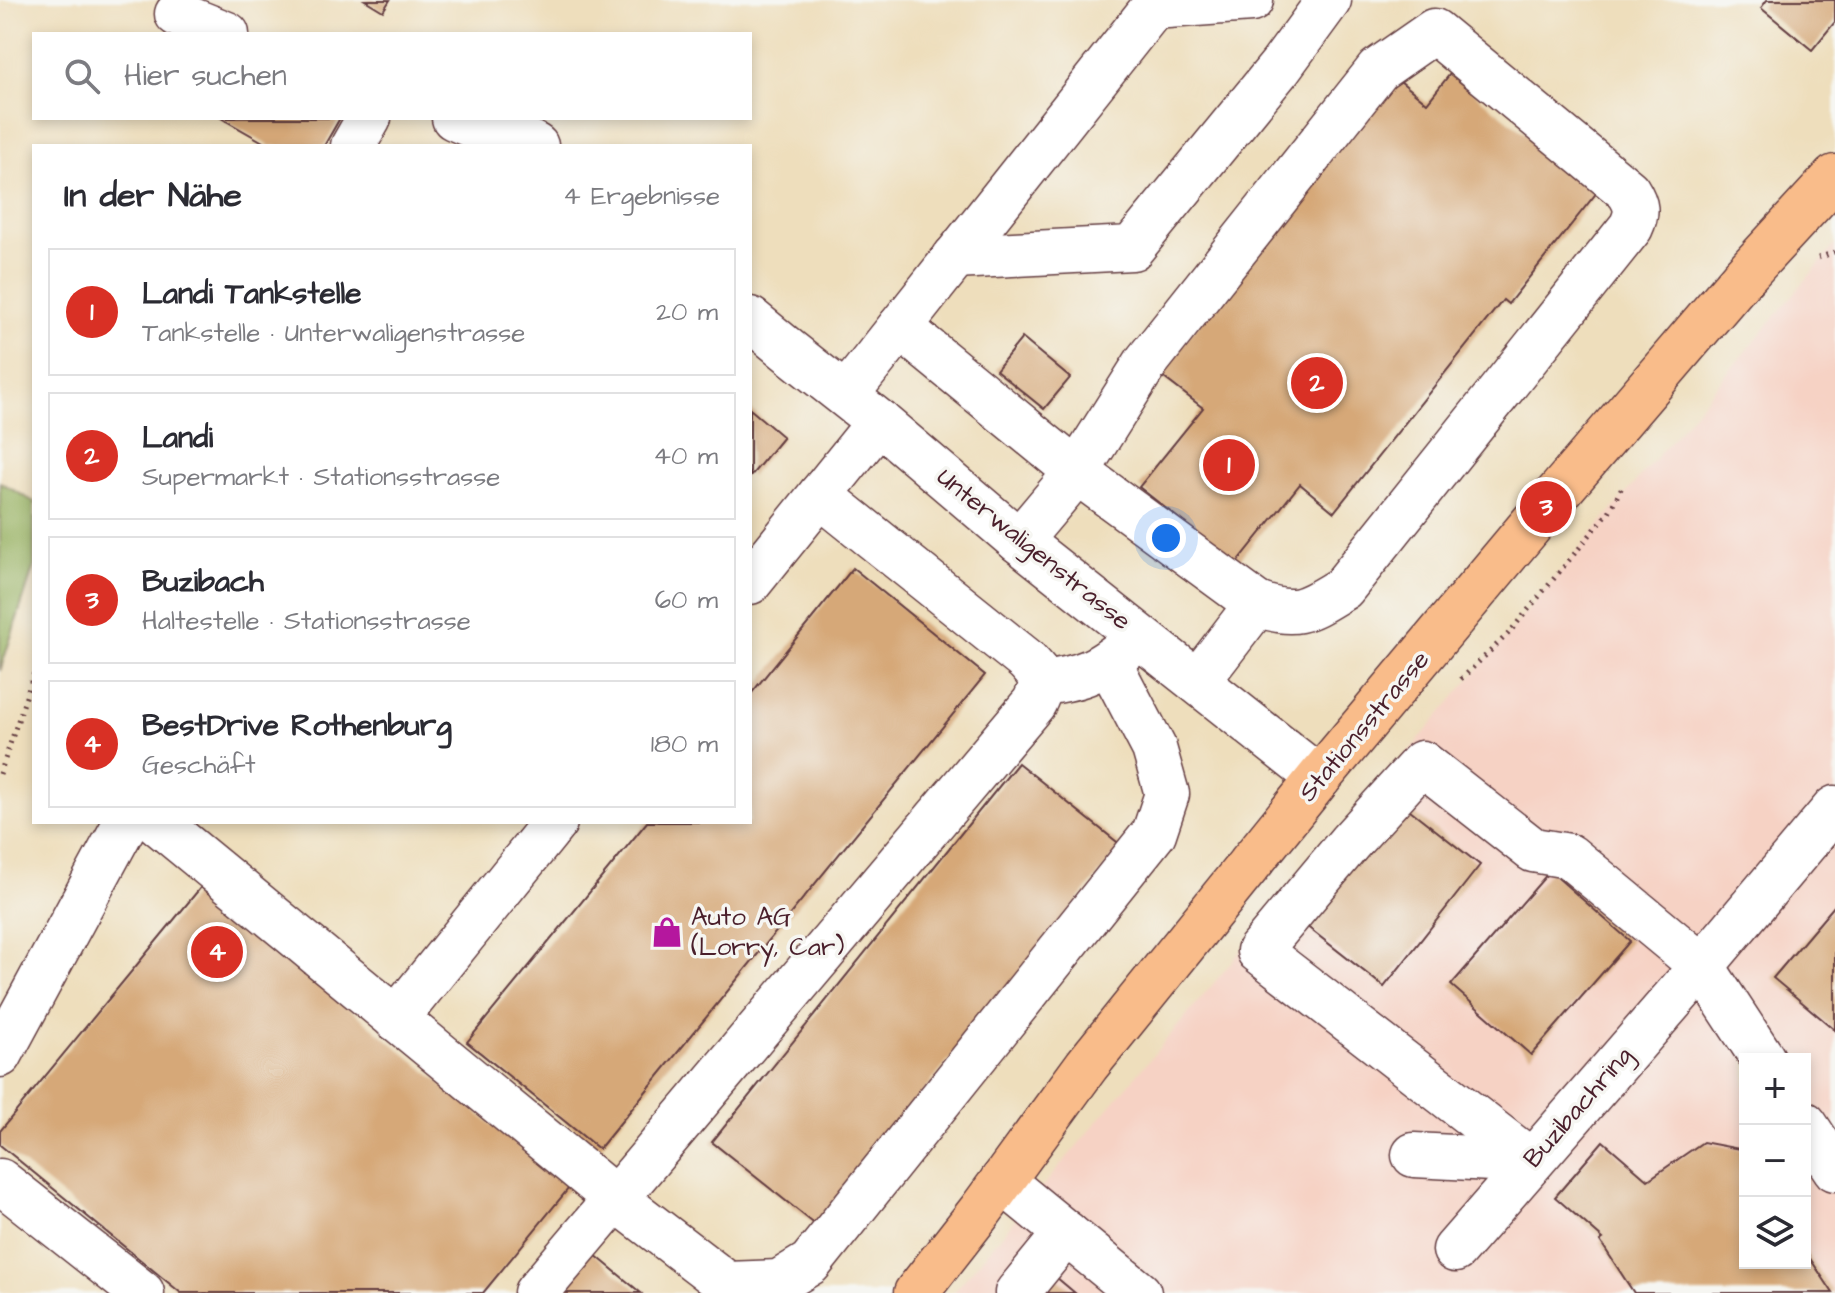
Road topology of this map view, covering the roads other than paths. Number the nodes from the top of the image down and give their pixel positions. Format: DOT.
graph roads {
  1 [pos="1251,0"];
  2 [pos="1329,0"];
  3 [pos="1156,4"];
  4 [pos="177,14"];
  5 [pos="222,32"];
  6 [pos="368,120"];
  7 [pos="464,123"];
  8 [pos="354,144"];
  9 [pos="532,144"];
  10 [pos="1835,177"];
  11 [pos="955,257"];
  12 [pos="752,321"];
  13 [pos="900,327"];
  14 [pos="846,395"];
  15 [pos="879,422"];
  16 [pos="1077,472"];
  17 [pos="820,495"];
  18 [pos="1019,541"];
  19 [pos="752,580"];
  20 [pos="1257,604"];
  21 [pos="1125,649"];
  22 [pos="1198,681"];
  23 [pos="1042,683"];
  24 [pos="1319,778"];
  25 [pos="1835,808"];
  26 [pos="125,824"];
  27 [pos="159,824"];
  28 [pos="553,824"];
  29 [pos="1702,966"];
  30 [pos="396,1019"];
  31 [pos="1759,1053"];
  32 [pos="0,1055"];
  33 [pos="1806,1125"];
  34 [pos="1414,1155"];
  35 [pos="1531,1161"];
  36 [pos="1834,1166"];
  37 [pos="0,1181"];
  38 [pos="1002,1181"];
  39 [pos="616,1199"];
  40 [pos="1066,1233"];
  41 [pos="1455,1250"];
  42 [pos="731,1289"];
  43 [pos="142,1293"];
  44 [pos="536,1293"];
  45 [pos="916,1293"];
  46 [pos="1017,1293"];
  47 [pos="1139,1293"];
  1 -- 3 [label="street"];
  2 -- 11 [label="street"];
  3 -- 11 [label="street"];
  4 -- 5 [label="street"];
  6 -- 8 [label="street"];
  7 -- 9 [label="street"];
  10 -- 24 [label="main road, Stationsstrasse"];
  11 -- 13 [label="street"];
  12 -- 14 [label="street, Unterwaligenstrasse"];
  13 -- 14 [label="street"];
  13 -- 16 [label="street"];
  14 -- 15 [label="street, Unterwaligenstrasse"];
  15 -- 17 [label="street"];
  15 -- 18 [label="street, Unterwaligenstrasse"];
  16 -- 18 [label="street"];
  16 -- 20 [label="street"];
  16 -- 20 [label="street"];
  17 -- 19 [label="street"];
  17 -- 23 [label="street"];
  18 -- 21 [label="street, Unterwaligenstrasse"];
  20 -- 22 [label="street"];
  21 -- 22 [label="street, Unterwaligenstrasse"];
  21 -- 23 [label="street"];
  21 -- 42 [label="street"];
  22 -- 24 [label="street, Unterwaligenstrasse"];
  23 -- 39 [label="street"];
  24 -- 38 [label="main road, Stationsstrasse"];
  25 -- 29 [label="street, Buzibachring"];
  26 -- 32 [label="street"];
  27 -- 30 [label="street"];
  28 -- 30 [label="street"];
  29 -- 31 [label="street"];
  29 -- 35 [label="street, Buzibachring"];
  29 -- 35 [label="street"];
  30 -- 39 [label="street"];
  33 -- 36 [label="street"];
  34 -- 35 [label="street"];
  35 -- 41 [label="street, Buzibachring"];
  37 -- 43 [label="street"];
  38 -- 40 [label="street"];
  38 -- 45 [label="main road, Stationsstrasse"];
  39 -- 42 [label="street"];
  39 -- 44 [label="street"];
  40 -- 46 [label="street"];
  40 -- 47 [label="street"];
}
